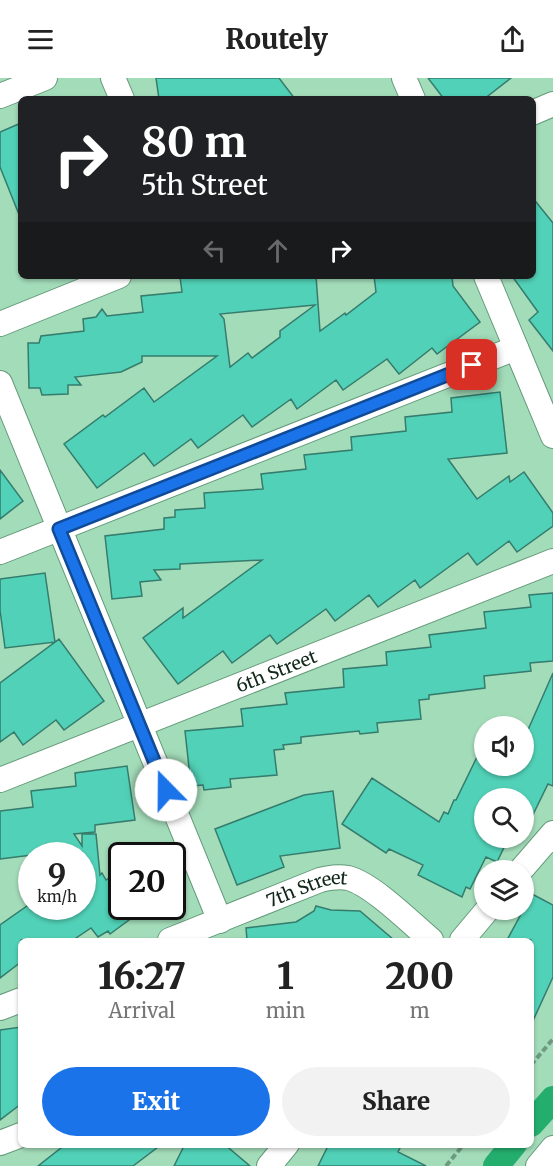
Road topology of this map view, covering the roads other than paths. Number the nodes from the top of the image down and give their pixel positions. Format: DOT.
graph roads {
  1 [pos="45,78"];
  2 [pos="113,78"];
  3 [pos="405,78"];
  4 [pos="0,96"];
  5 [pos="121,96"];
  6 [pos="412,96"];
  7 [pos="553,104"];
  8 [pos="536,111"];
  9 [pos="112,279"];
  10 [pos="487,279"];
  11 [pos="0,324"];
  12 [pos="516,348"];
  13 [pos="0,383"];
  14 [pos="553,436"];
  15 [pos="59,529"];
  16 [pos="0,552"];
  17 [pos="553,561"];
  18 [pos="140,724"];
  19 [pos="0,780"];
  20 [pos="553,833"];
  21 [pos="530,860"];
  22 [pos="479,920"];
  23 [pos="220,921"];
  24 [pos="175,938"];
  25 [pos="429,938"];
  26 [pos="464,938"];
  27 [pos="18,1001"];
  28 [pos="0,1008"];
  29 [pos="18,1136"];
  30 [pos="0,1143"];
  31 [pos="553,1148"];
  32 [pos="538,1166"];
  1 -- 4 [label="lane"];
  2 -- 5 [label="lane"];
  3 -- 6 [label="lane"];
  7 -- 8 [label="lane"];
  9 -- 11 [label="lane"];
  10 -- 12 [label="lane"];
  12 -- 14 [label="lane"];
  12 -- 15 [label="lane"];
  13 -- 15 [label="lane"];
  15 -- 16 [label="lane"];
  15 -- 18 [label="lane"];
  17 -- 18 [label="lane, 6th Street"];
  18 -- 19 [label="lane, 6th Street"];
  18 -- 23 [label="lane"];
  20 -- 21 [label="lane"];
  22 -- 26 [label="lane"];
  23 -- 24 [label="lane, 7th Street"];
  23 -- 25 [label="lane, 7th Street"];
  27 -- 28 [label="lane"];
  29 -- 30 [label="lane"];
  31 -- 32 [label="lane"];
}
